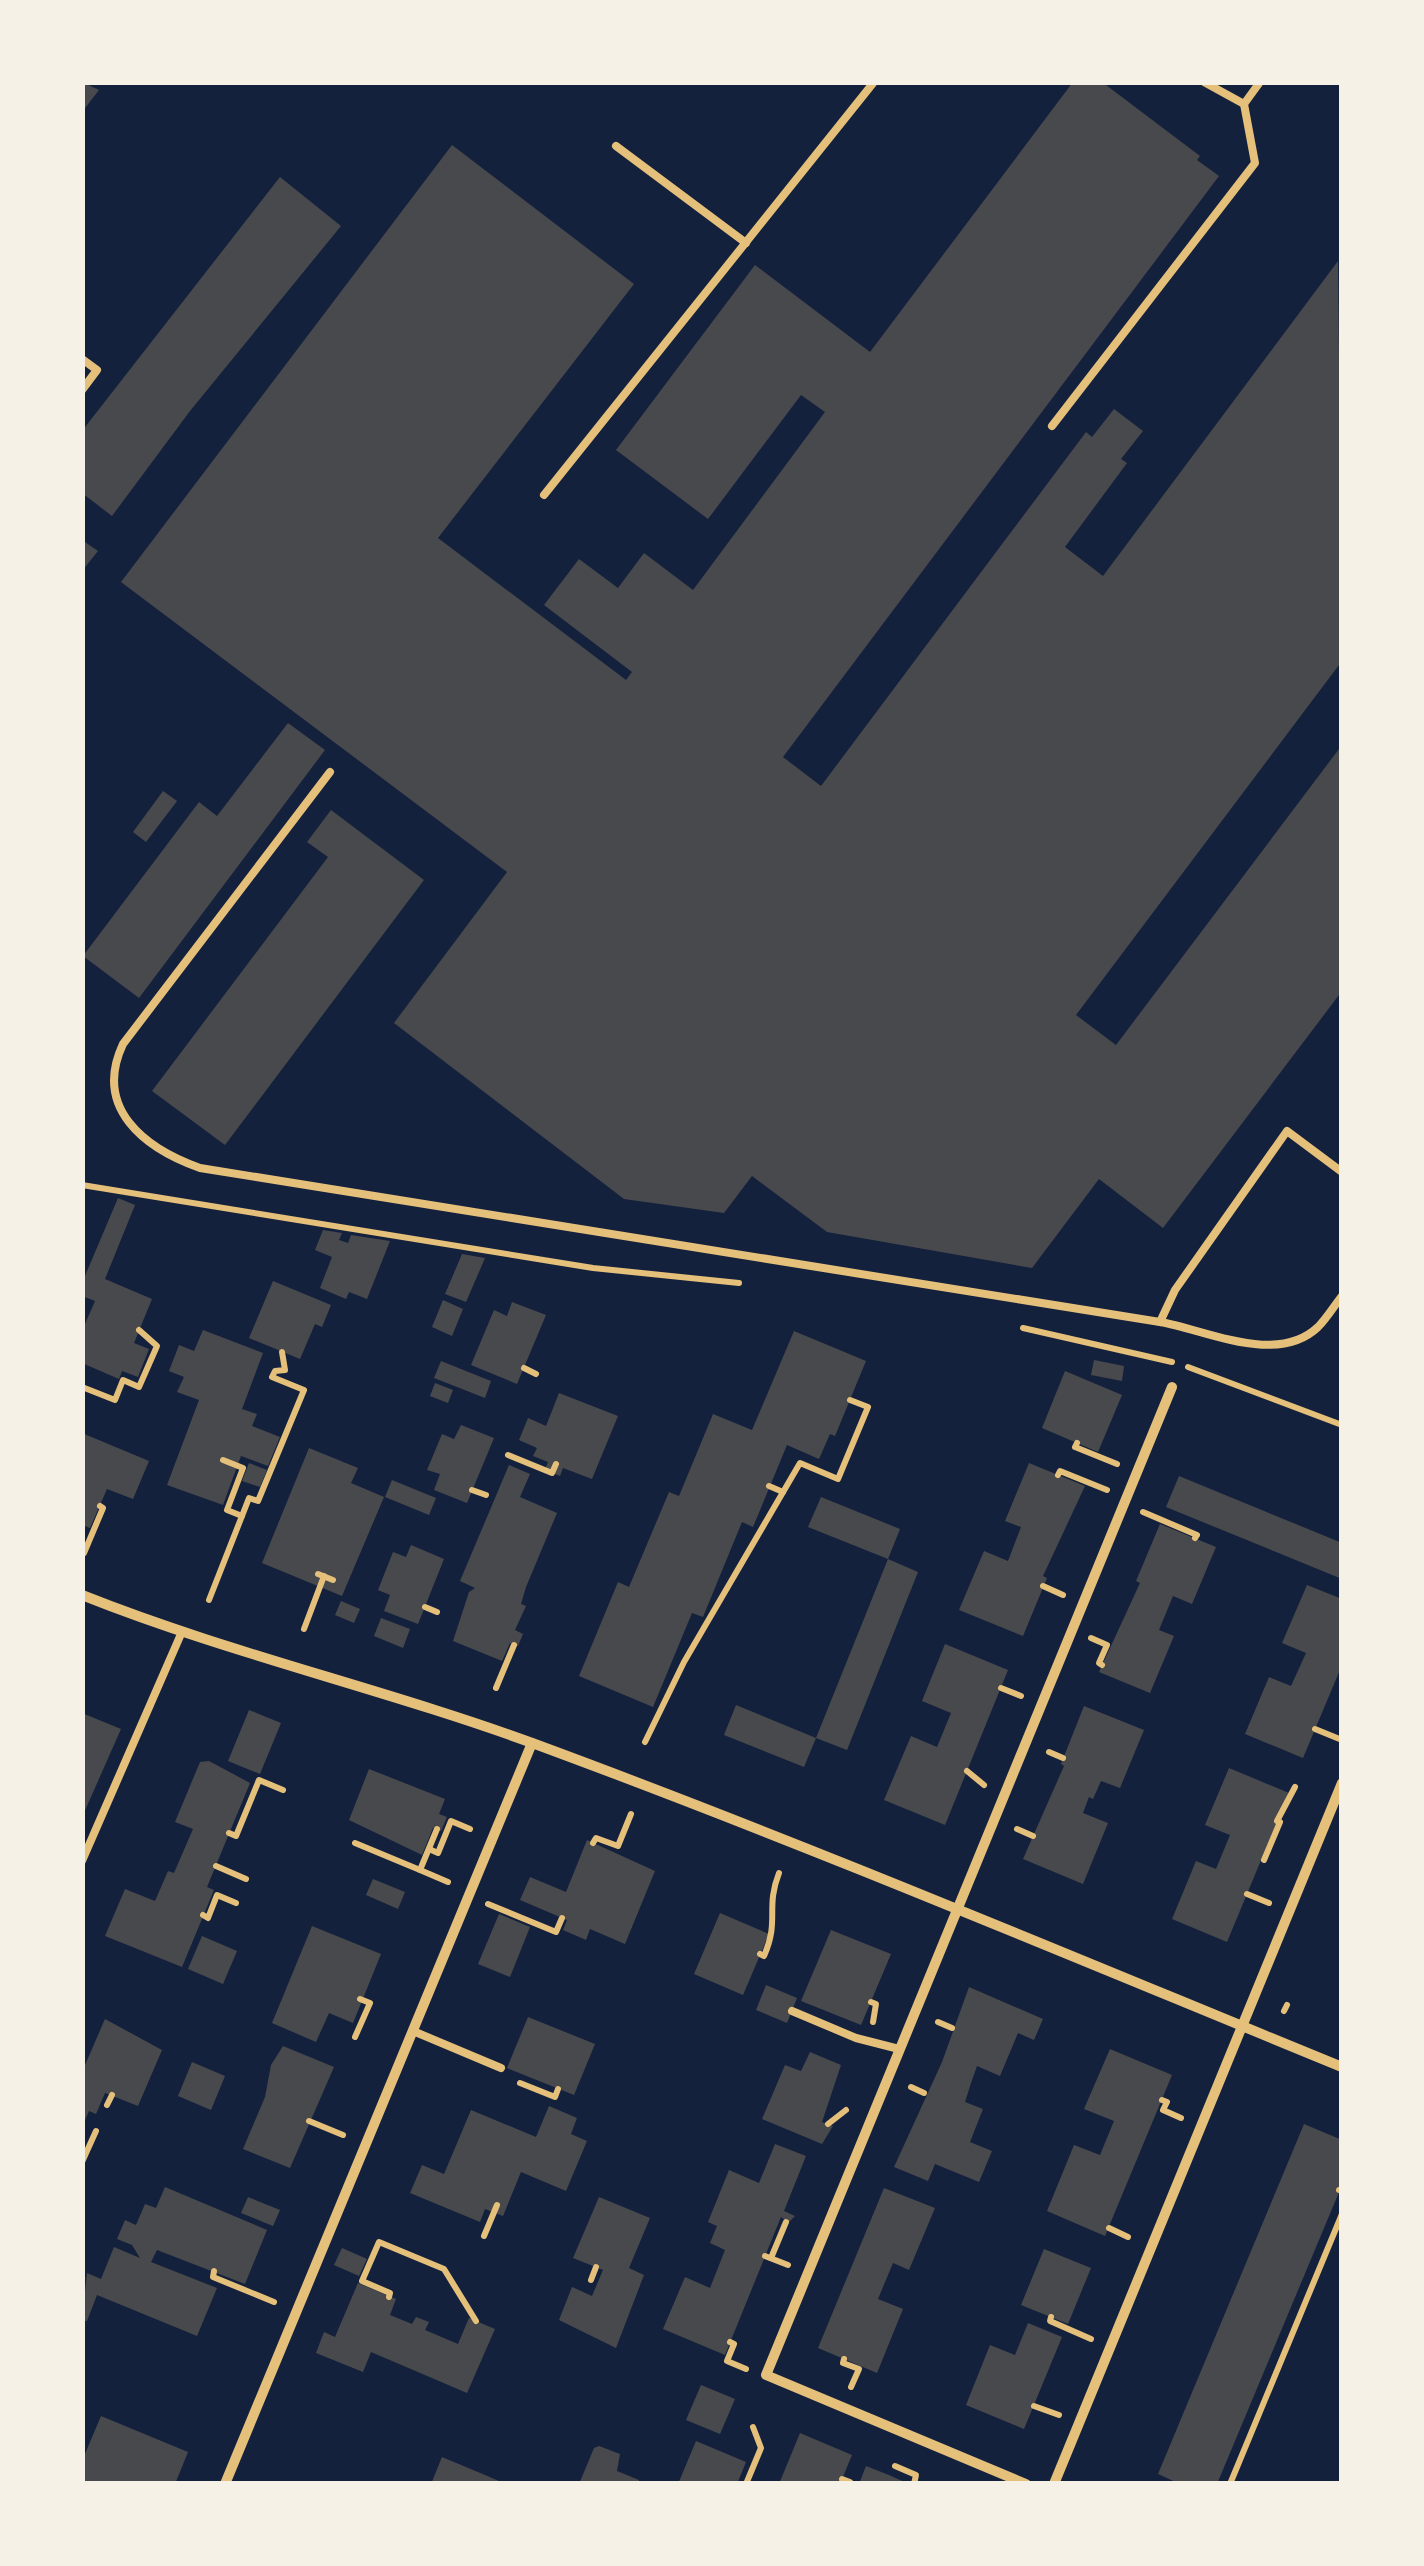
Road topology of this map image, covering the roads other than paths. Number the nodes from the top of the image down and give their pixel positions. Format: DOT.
graph roads {
  1 [pos="874,82"];
  2 [pos="1204,82"];
  3 [pos="1260,82"];
  4 [pos="1244,104"];
  5 [pos="616,146"];
  6 [pos="746,243"];
  7 [pos="82,359"];
  8 [pos="82,390"];
  9 [pos="1052,426"];
  10 [pos="544,496"];
  11 [pos="330,772"];
  12 [pos="1342,1172"];
  13 [pos="1342,1296"];
  14 [pos="1160,1322"];
  15 [pos="1172,1386"];
  16 [pos="82,1595"];
  17 [pos="181,1634"];
  18 [pos="532,1743"];
  19 [pos="1342,1783"];
  20 [pos="82,1861"];
  21 [pos="957,1907"];
  22 [pos="792,2010"];
  23 [pos="1241,2026"];
  24 [pos="412,2031"];
  25 [pos="899,2049"];
  26 [pos="1342,2066"];
  27 [pos="501,2068"];
  28 [pos="224,2484"];
  29 [pos="1026,2484"];
  30 [pos="1054,2484"];
  1 -- 6 [label="lane"];
  2 -- 4 [label="lane"];
  3 -- 4 [label="lane"];
  4 -- 9 [label="lane"];
  5 -- 6 [label="lane"];
  6 -- 10 [label="lane"];
  7 -- 8 [label="lane"];
  11 -- 14 [label="lane"];
  12 -- 14 [label="lane"];
  13 -- 14 [label="lane"];
  15 -- 21 [label="street"];
  16 -- 17 [label="street"];
  17 -- 18 [label="street"];
  17 -- 20 [label="lane"];
  18 -- 21 [label="street"];
  18 -- 24 [label="street"];
  19 -- 23 [label="street"];
  21 -- 23 [label="street"];
  21 -- 25 [label="street"];
  22 -- 25 [label="lane"];
  23 -- 26 [label="street"];
  23 -- 30 [label="street"];
  24 -- 27 [label="lane"];
  24 -- 28 [label="street"];
  25 -- 29 [label="street"];
}
